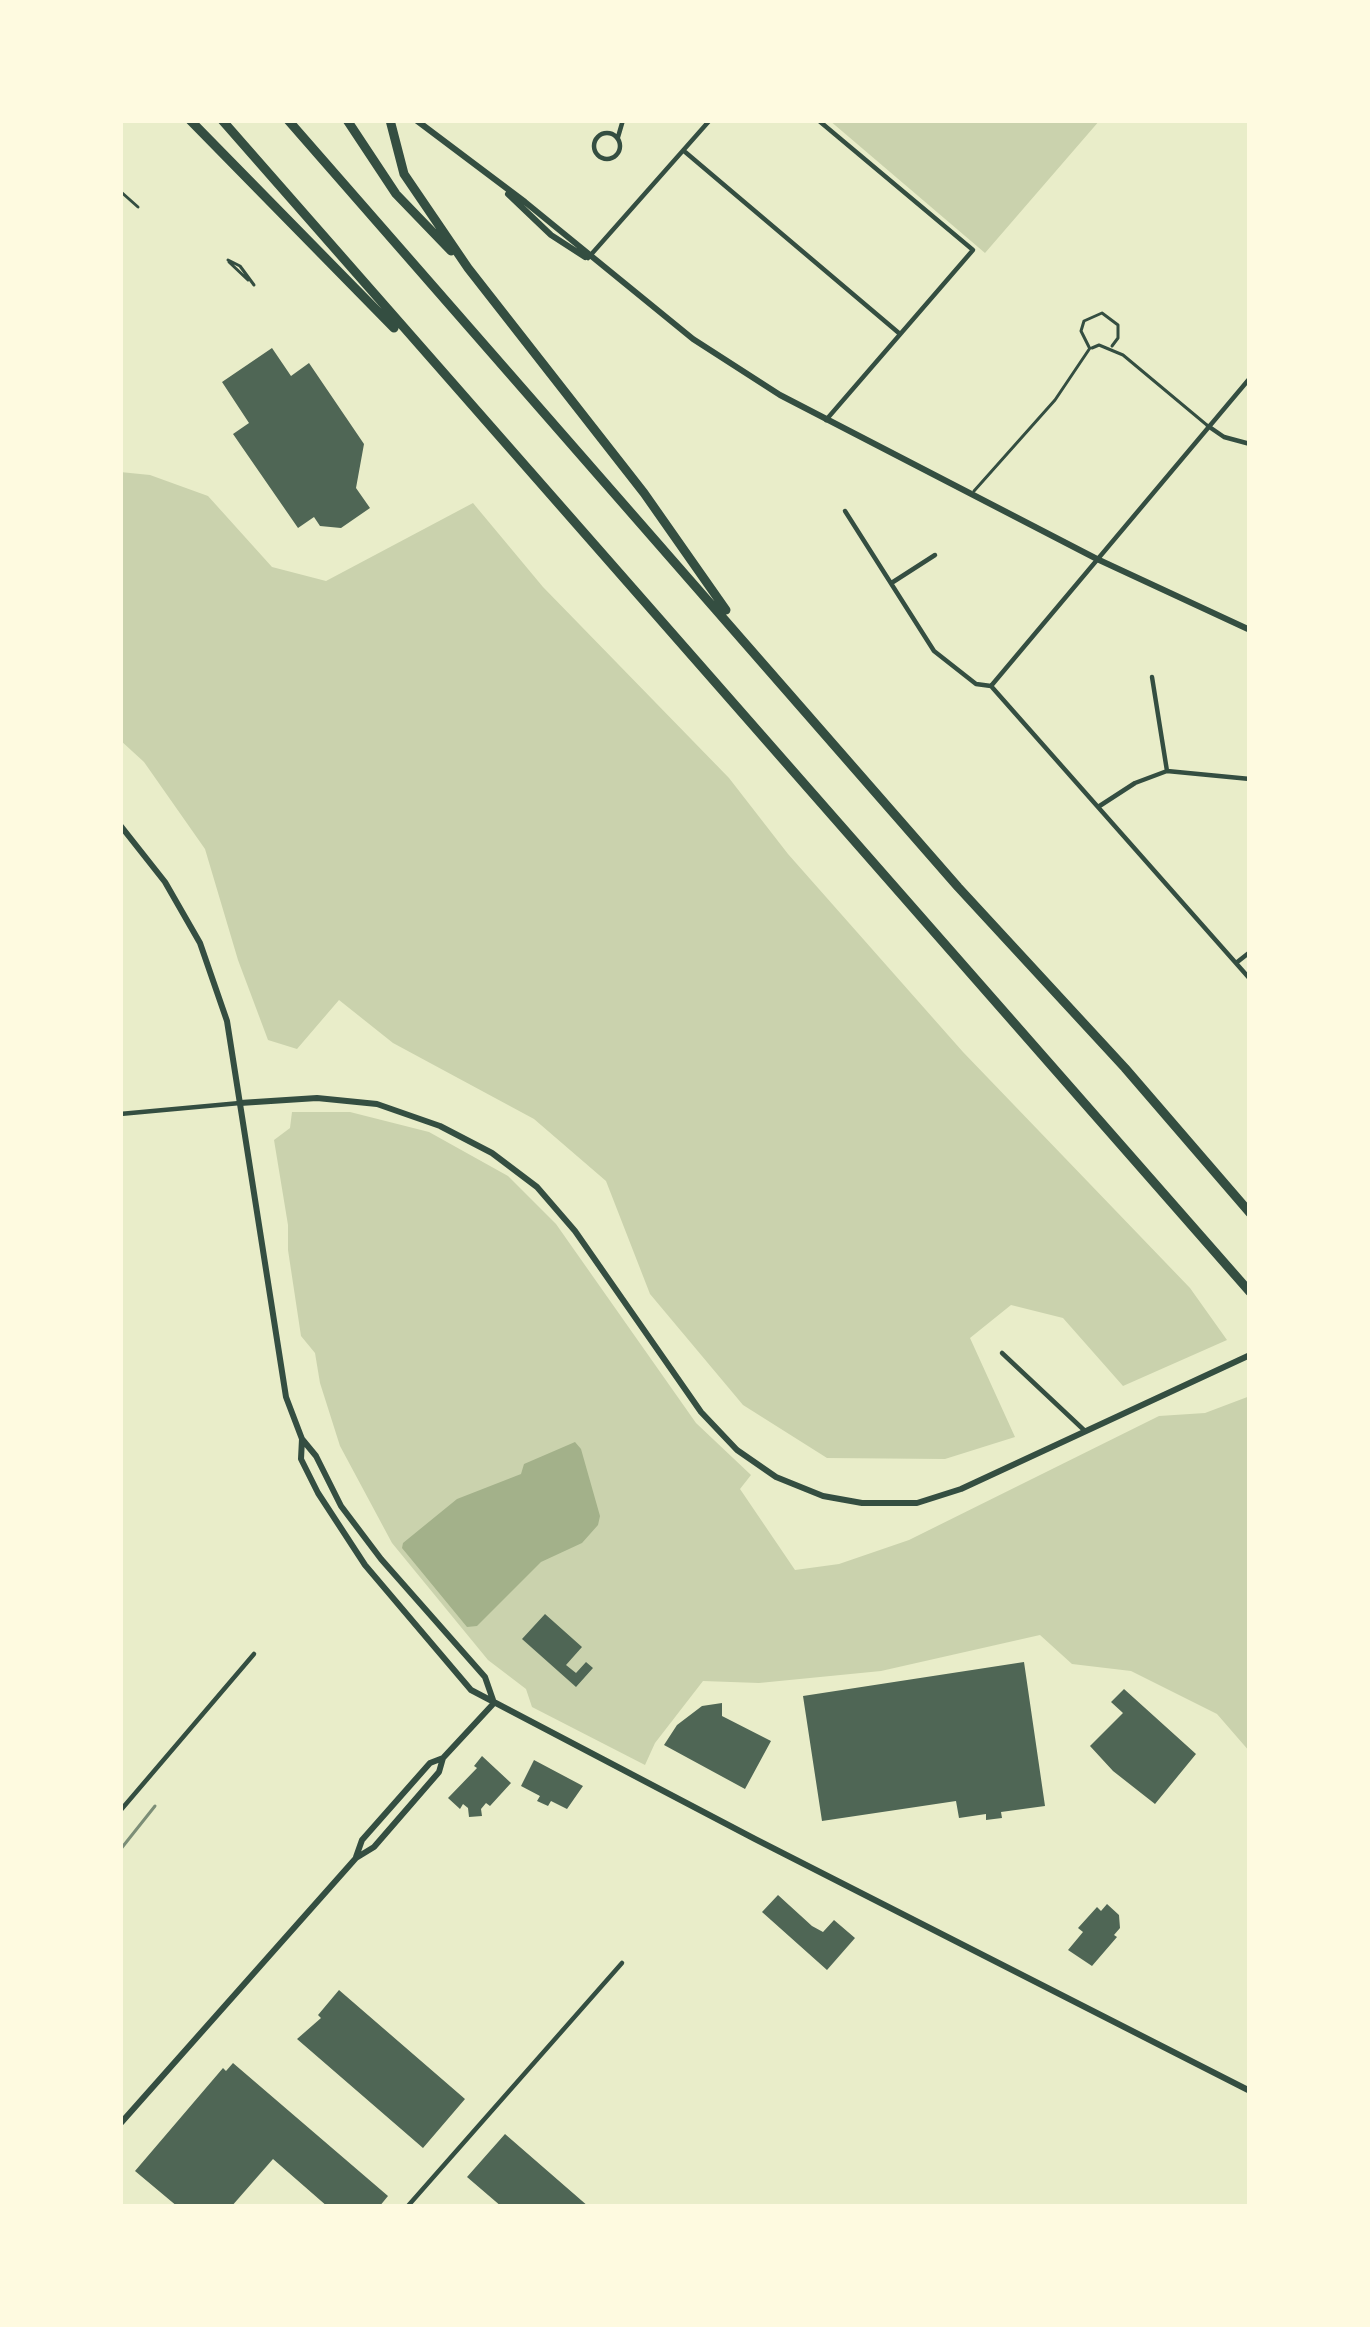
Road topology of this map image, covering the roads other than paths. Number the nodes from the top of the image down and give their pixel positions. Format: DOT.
graph roads {
  1 [pos="190,120"];
  2 [pos="222,120"];
  3 [pos="288,120"];
  4 [pos="347,120"];
  5 [pos="391,120"];
  6 [pos="416,120"];
  7 [pos="623,120"];
  8 [pos="710,120"];
  9 [pos="818,120"];
  10 [pos="617,139"];
  11 [pos="683,151"];
  12 [pos="120,191"];
  13 [pos="138,207"];
  14 [pos="589,258"];
  15 [pos="228,260"];
  16 [pos="467,268"];
  17 [pos="254,285"];
  18 [pos="900,334"];
  19 [pos="1090,348"];
  20 [pos="1109,349"];
  21 [pos="445,378"];
  22 [pos="1250,378"];
  23 [pos="826,420"];
  24 [pos="1208,426"];
  25 [pos="1250,444"];
  26 [pos="972,494"];
  27 [pos="845,512"];
  28 [pos="935,555"];
  29 [pos="1097,559"];
  30 [pos="892,582"];
  31 [pos="1250,630"];
  32 [pos="753,649"];
  33 [pos="1152,677"];
  34 [pos="991,686"];
  35 [pos="1167,771"];
  36 [pos="1250,779"];
  37 [pos="1097,808"];
  38 [pos="120,825"];
  39 [pos="1250,952"];
  40 [pos="1236,963"];
  41 [pos="1250,979"];
  42 [pos="240,1102"];
  43 [pos="120,1114"];
  44 [pos="1250,1214"];
  45 [pos="1250,1292"];
  46 [pos="1002,1353"];
  47 [pos="1250,1355"];
  48 [pos="1085,1431"];
  49 [pos="302,1439"];
  50 [pos="254,1654"];
  51 [pos="494,1703"];
  52 [pos="443,1759"];
  53 [pos="120,1810"];
  54 [pos="356,1858"];
  55 [pos="622,1963"];
  56 [pos="1250,2091"];
  57 [pos="120,2124"];
  58 [pos="407,2207"];
  1 -- 21 [label="highway"];
  2 -- 21 [label="highway"];
  3 -- 32 [label="highway"];
  4 -- 16 [label="highway"];
  5 -- 16 [label="highway"];
  6 -- 14 [label="main road"];
  7 -- 10 [label="street"];
  8 -- 11 [label="street"];
  9 -- 18 [label="street"];
  10 -- 10 [label="street"];
  11 -- 14 [label="street"];
  11 -- 18 [label="street"];
  12 -- 13 [label="lane"];
  14 -- 23 [label="main road"];
  15 -- 17 [label="lane"];
  16 -- 32 [label="highway"];
  18 -- 23 [label="street"];
  19 -- 20 [label="lane"];
  19 -- 20 [label="lane"];
  19 -- 26 [label="lane"];
  20 -- 24 [label="lane"];
  21 -- 45 [label="highway"];
  22 -- 24 [label="street"];
  23 -- 26 [label="main road"];
  24 -- 25 [label="street"];
  24 -- 29 [label="street"];
  26 -- 29 [label="main road"];
  27 -- 30 [label="street"];
  28 -- 30 [label="street"];
  29 -- 31 [label="main road"];
  29 -- 34 [label="street"];
  30 -- 34 [label="street"];
  32 -- 44 [label="highway"];
  33 -- 35 [label="street"];
  34 -- 37 [label="street"];
  35 -- 36 [label="street"];
  35 -- 37 [label="street"];
  37 -- 40 [label="street"];
  38 -- 42 [label="main road"];
  39 -- 40 [label="street"];
  40 -- 41 [label="street"];
  42 -- 43 [label="street"];
  42 -- 48 [label="main road"];
  42 -- 49 [label="main road"];
  46 -- 48 [label="street"];
  47 -- 48 [label="main road"];
  49 -- 51 [label="main road"];
  49 -- 51 [label="main road"];
  50 -- 53 [label="street"];
  51 -- 52 [label="main road"];
  51 -- 56 [label="main road"];
  52 -- 54 [label="main road"];
  52 -- 54 [label="main road"];
  54 -- 57 [label="main road"];
  55 -- 58 [label="street"];
}
